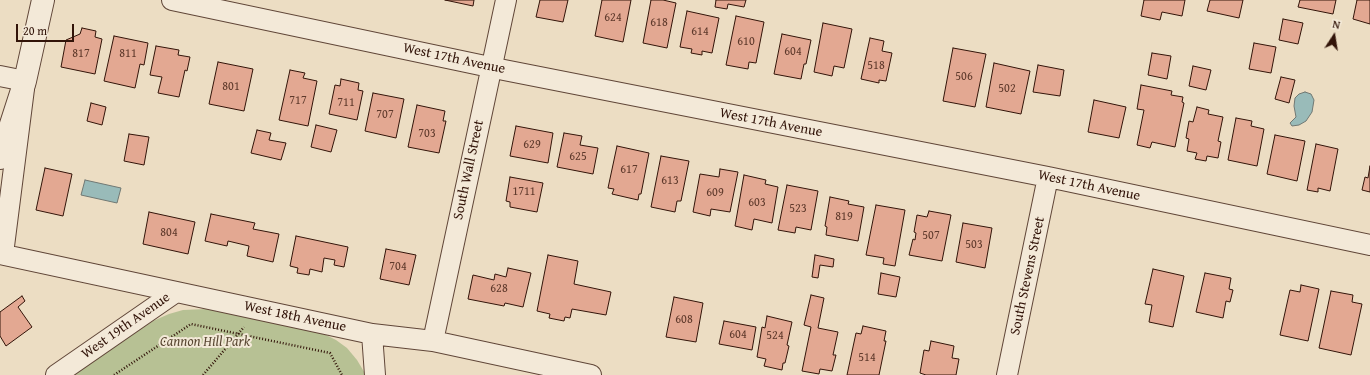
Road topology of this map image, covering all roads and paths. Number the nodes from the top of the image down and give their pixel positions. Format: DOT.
graph roads {
  1 [pos="43,0"];
  2 [pos="172,0"];
  3 [pos="506,0"];
  4 [pos="491,67"];
  5 [pos="0,76"];
  6 [pos="25,81"];
  7 [pos="0,158"];
  8 [pos="1048,177"];
  9 [pos="1370,245"];
  10 [pos="1,254"];
  11 [pos="176,292"];
  12 [pos="258,309"];
  13 [pos="238,334"];
  14 [pos="372,334"];
  15 [pos="433,341"];
  16 [pos="56,375"];
  17 [pos="114,375"];
  18 [pos="203,375"];
  19 [pos="342,375"];
  20 [pos="375,375"];
  21 [pos="591,375"];
  22 [pos="1008,375"];
  1 -- 6 [label="street"];
  2 -- 4 [label="street, West 17th Avenue"];
  3 -- 4 [label="street, South Wall Street"];
  4 -- 8 [label="street, West 17th Avenue"];
  4 -- 15 [label="street, South Wall Street"];
  5 -- 6 [label="street"];
  6 -- 7 [label="street"];
  6 -- 10 [label="street"];
  8 -- 9 [label="street, West 17th Avenue"];
  8 -- 22 [label="street, South Stevens Street"];
  10 -- 11 [label="street, West 18th Avenue"];
  11 -- 12 [label="street, West 18th Avenue"];
  11 -- 16 [label="street, West 19th Avenue"];
  12 -- 13 [label="path"];
  12 -- 14 [label="street, West 18th Avenue"];
  13 -- 17 [label="path"];
  13 -- 18 [label="path"];
  13 -- 19 [label="path"];
  14 -- 15 [label="street, West 18th Avenue"];
  14 -- 20 [label="street"];
  15 -- 21 [label="street, West 18th Avenue"];
}
